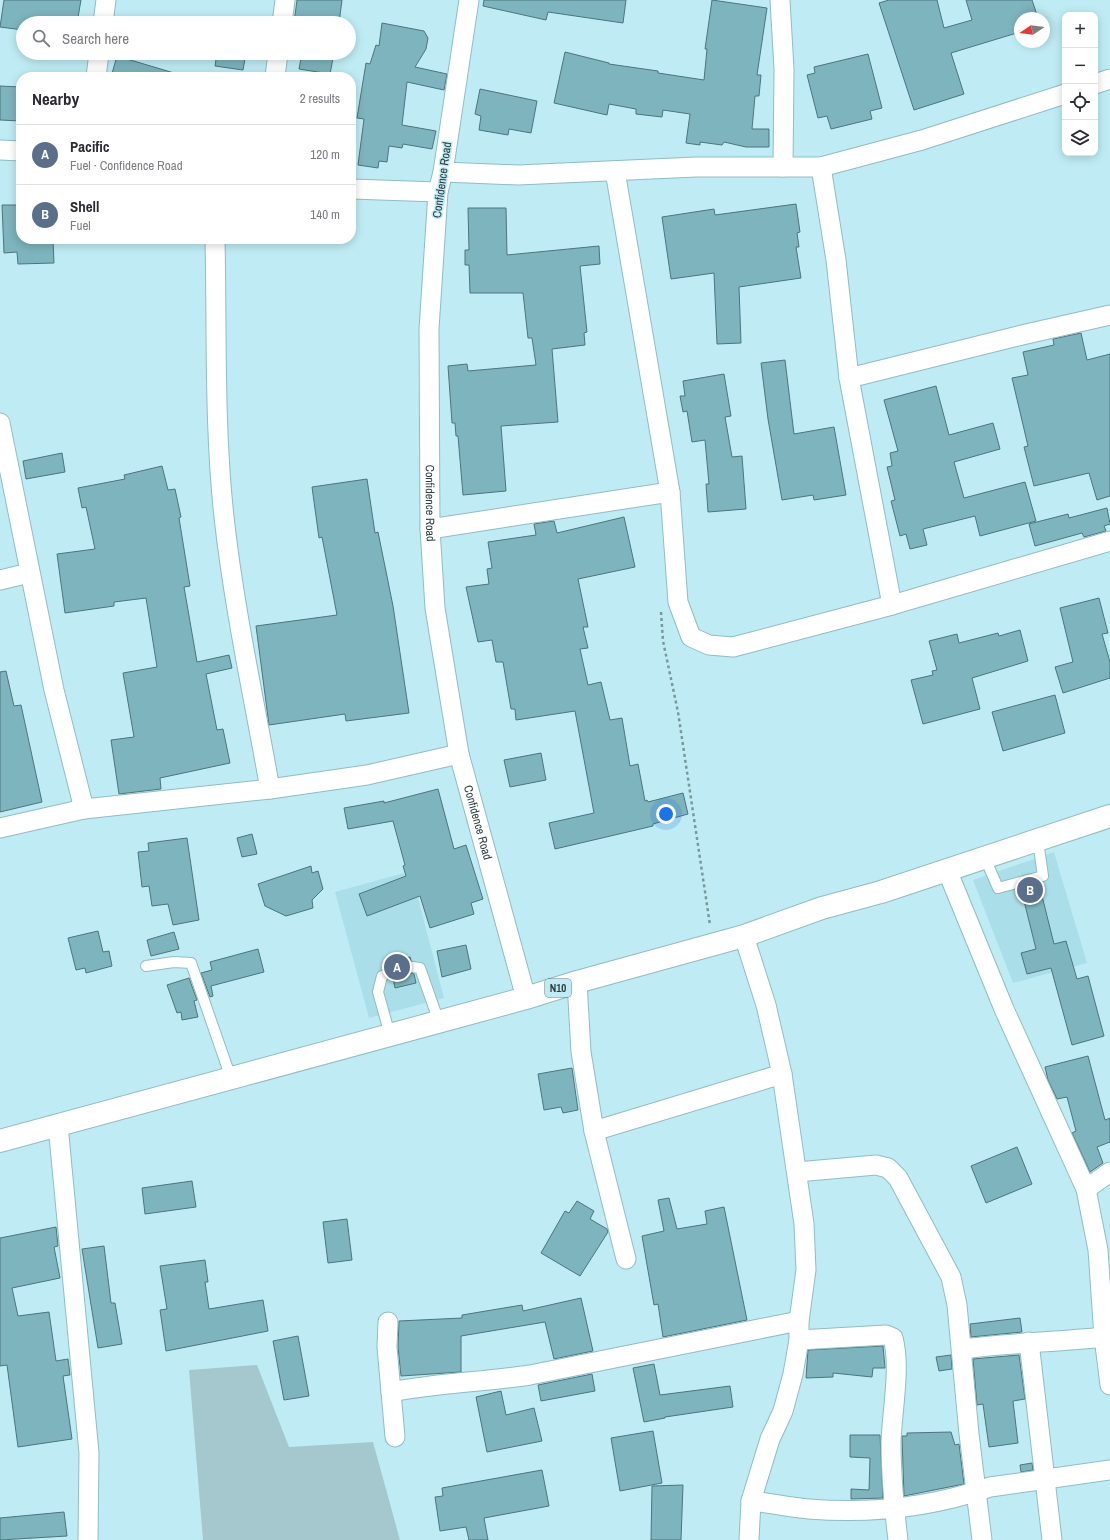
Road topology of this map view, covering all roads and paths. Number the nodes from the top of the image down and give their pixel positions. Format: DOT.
graph roads {
  1 [pos="106,0"];
  2 [pos="286,0"];
  3 [pos="469,0"];
  4 [pos="780,0"];
  5 [pos="104,16"];
  6 [pos="283,16"];
  7 [pos="98,60"];
  8 [pos="277,60"];
  9 [pos="97,72"];
  10 [pos="276,72"];
  11 [pos="1110,79"];
  12 [pos="1098,83"];
  13 [pos="1062,95"];
  14 [pos="0,150"];
  15 [pos="16,151"];
  16 [pos="783,167"];
  17 [pos="821,167"];
  18 [pos="615,171"];
  19 [pos="443,172"];
  20 [pos="356,189"];
  21 [pos="438,192"];
  22 [pos="215,244"];
  23 [pos="1110,315"];
  24 [pos="850,378"];
  25 [pos="0,423"];
  26 [pos="670,492"];
  27 [pos="430,529"];
  28 [pos="1110,541"];
  29 [pos="29,573"];
  30 [pos="0,580"];
  31 [pos="678,602"];
  32 [pos="892,605"];
  33 [pos="459,754"];
  34 [pos="270,789"];
  35 [pos="84,809"];
  36 [pos="1110,816"];
  37 [pos="0,828"];
  38 [pos="1038,841"];
  39 [pos="985,858"];
  40 [pos="947,870"];
  41 [pos="744,936"];
  42 [pos="714,944"];
  43 [pos="146,966"];
  44 [pos="412,967"];
  45 [pos="391,972"];
  46 [pos="577,982"];
  47 [pos="526,998"];
  48 [pos="439,1022"];
  49 [pos="390,1035"];
  50 [pos="782,1074"];
  51 [pos="231,1078"];
  52 [pos="58,1125"];
  53 [pos="594,1131"];
  54 [pos="0,1141"];
  55 [pos="797,1172"];
  56 [pos="1110,1172"];
  57 [pos="1086,1189"];
  58 [pos="626,1259"];
  59 [pos="799,1321"];
  60 [pos="388,1322"];
  61 [pos="1104,1337"];
  62 [pos="799,1340"];
  63 [pos="1030,1342"];
  64 [pos="962,1349"];
  65 [pos="1110,1385"];
  66 [pos="391,1392"];
  67 [pos="395,1437"];
  68 [pos="1110,1470"];
  69 [pos="1044,1478"];
  70 [pos="975,1492"];
  71 [pos="751,1500"];
  72 [pos="894,1509"];
  73 [pos="88,1540"];
  74 [pos="749,1540"];
  75 [pos="898,1540"];
  76 [pos="982,1540"];
  77 [pos="1052,1540"];
  1 -- 5 [label="street"];
  2 -- 6 [label="street"];
  3 -- 19 [label="street, Confidence Road"];
  4 -- 16 [label="street"];
  7 -- 9 [label="street"];
  8 -- 10 [label="street"];
  11 -- 12 [label="street"];
  13 -- 17 [label="street"];
  14 -- 15 [label="street"];
  16 -- 17 [label="street"];
  16 -- 18 [label="street"];
  17 -- 24 [label="street"];
  18 -- 19 [label="street"];
  18 -- 26 [label="street"];
  19 -- 21 [label="street, Confidence Road"];
  20 -- 21 [label="street"];
  21 -- 27 [label="street, Confidence Road"];
  22 -- 34 [label="street"];
  23 -- 24 [label="street"];
  24 -- 32 [label="street"];
  25 -- 29 [label="street"];
  26 -- 27 [label="street"];
  26 -- 31 [label="street"];
  27 -- 33 [label="street, Confidence Road"];
  28 -- 32 [label="street"];
  29 -- 30 [label="street"];
  29 -- 35 [label="street"];
  31 -- 32 [label="street"];
  31 -- 42 [label="path"];
  33 -- 34 [label="street"];
  33 -- 47 [label="street, Confidence Road"];
  34 -- 35 [label="street"];
  35 -- 37 [label="street"];
  36 -- 38 [label="main road, N10"];
  38 -- 39 [label="main road, N10"];
  38 -- 39 [label="lane"];
  39 -- 40 [label="main road, N10"];
  40 -- 41 [label="main road, N10"];
  40 -- 57 [label="street"];
  41 -- 42 [label="main road, N10"];
  41 -- 50 [label="street"];
  42 -- 46 [label="main road, N10"];
  43 -- 51 [label="lane"];
  44 -- 48 [label="lane"];
  45 -- 49 [label="lane"];
  46 -- 47 [label="main road, N10"];
  46 -- 53 [label="street"];
  47 -- 48 [label="main road, N10"];
  48 -- 49 [label="main road, N10"];
  49 -- 51 [label="main road, N10"];
  50 -- 53 [label="street"];
  50 -- 55 [label="street"];
  51 -- 52 [label="main road, N10"];
  52 -- 54 [label="main road, N10"];
  52 -- 73 [label="street"];
  53 -- 58 [label="street"];
  55 -- 59 [label="street"];
  55 -- 64 [label="street"];
  56 -- 57 [label="street"];
  57 -- 61 [label="street"];
  59 -- 62 [label="street"];
  59 -- 66 [label="street"];
  60 -- 66 [label="street"];
  61 -- 63 [label="street"];
  61 -- 65 [label="street"];
  62 -- 71 [label="street"];
  62 -- 72 [label="street"];
  63 -- 64 [label="street"];
  63 -- 69 [label="street"];
  64 -- 70 [label="street"];
  66 -- 67 [label="street"];
  68 -- 69 [label="street"];
  69 -- 70 [label="street"];
  69 -- 77 [label="street"];
  70 -- 72 [label="street"];
  70 -- 76 [label="street"];
  71 -- 72 [label="street"];
  71 -- 74 [label="street"];
  72 -- 75 [label="street"];
}
